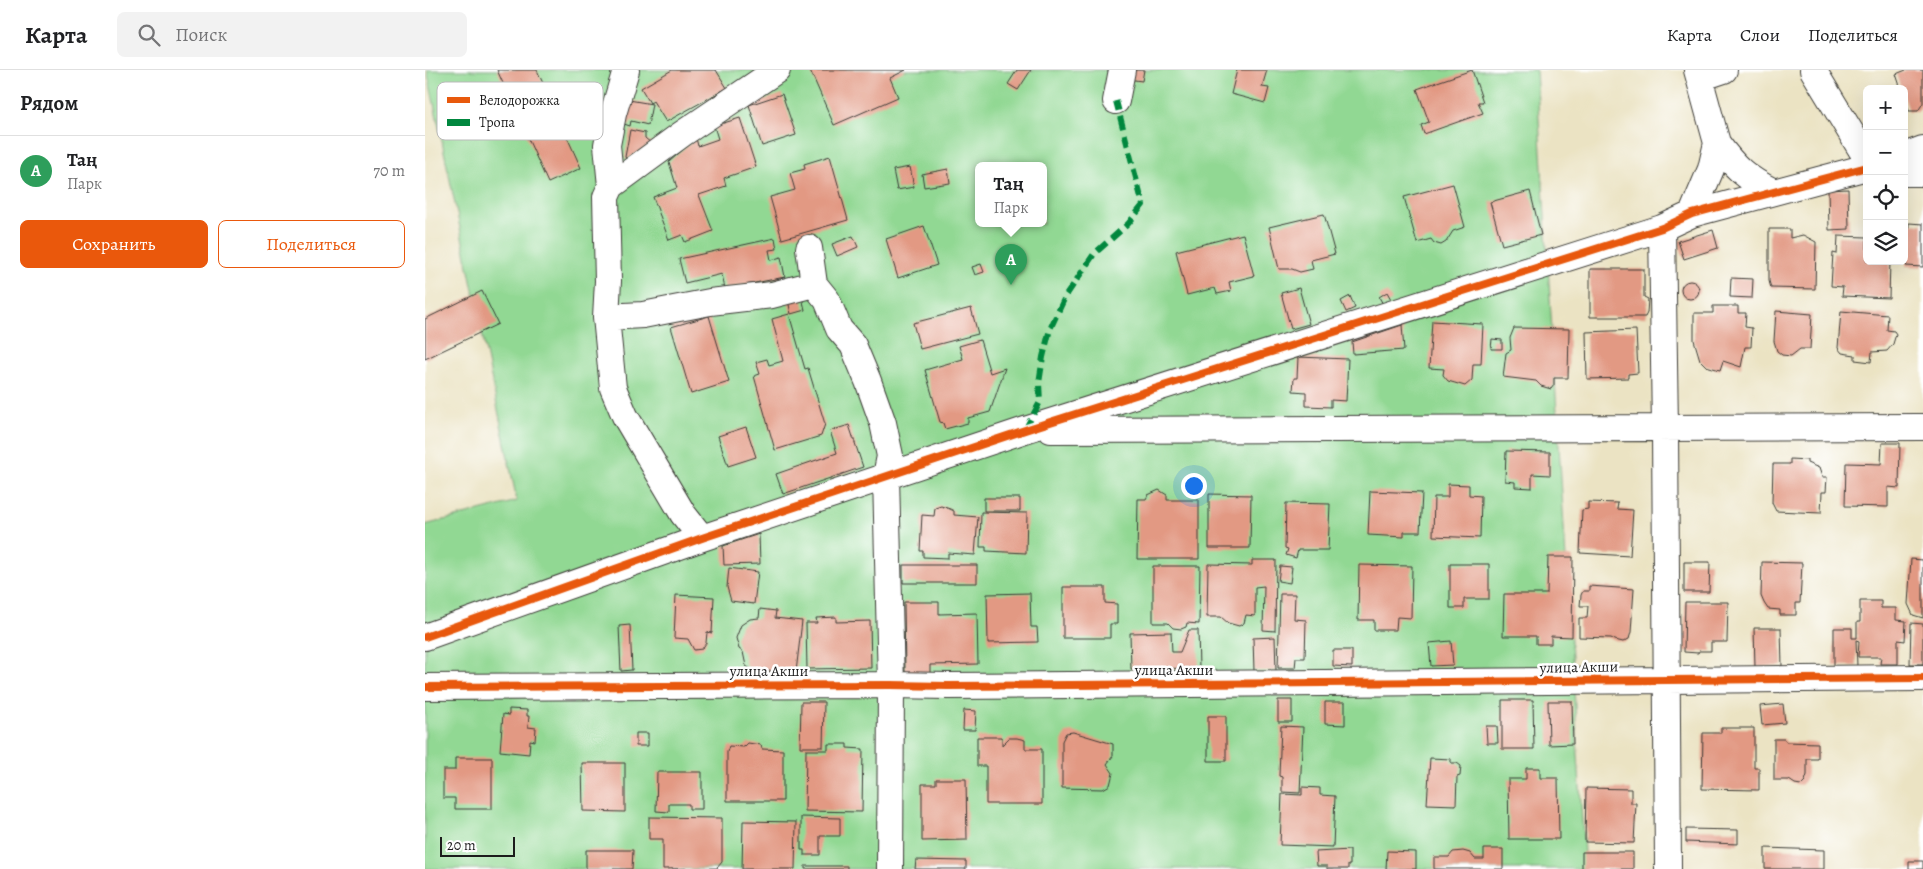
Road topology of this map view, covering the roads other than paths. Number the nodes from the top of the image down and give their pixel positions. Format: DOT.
graph roads {
  1 [pos="626,70"];
  2 [pos="777,70"];
  3 [pos="1122,70"];
  4 [pos="1813,70"];
  5 [pos="1707,73"];
  6 [pos="1116,101"];
  7 [pos="1717,142"];
  8 [pos="1923,150"];
  9 [pos="1863,152"];
  10 [pos="1908,155"];
  11 [pos="1863,168"];
  12 [pos="1908,173"];
  13 [pos="1923,173"];
  14 [pos="611,186"];
  15 [pos="1774,192"];
  16 [pos="1692,214"];
  17 [pos="1661,228"];
  18 [pos="809,248"];
  19 [pos="814,284"];
  20 [pos="606,317"];
  21 [pos="1665,428"];
  22 [pos="1923,428"];
  23 [pos="1025,430"];
  24 [pos="886,476"];
  25 [pos="702,538"];
  26 [pos="425,637"];
  27 [pos="1923,678"];
  28 [pos="1665,679"];
  29 [pos="891,685"];
  30 [pos="425,687"];
  31 [pos="890,869"];
  32 [pos="1668,869"];
  1 -- 14 [label="street"];
  2 -- 14 [label="street"];
  3 -- 6 [label="street"];
  4 -- 9 [label="street"];
  5 -- 7 [label="street"];
  7 -- 15 [label="street"];
  7 -- 16 [label="street"];
  8 -- 10 [label="street"];
  11 -- 15 [label="street"];
  12 -- 13 [label="street"];
  14 -- 20 [label="street"];
  15 -- 16 [label="street"];
  16 -- 17 [label="street"];
  17 -- 21 [label="street"];
  17 -- 23 [label="street"];
  18 -- 19 [label="street"];
  19 -- 20 [label="street"];
  19 -- 24 [label="street"];
  20 -- 25 [label="street"];
  21 -- 22 [label="street"];
  21 -- 23 [label="street"];
  21 -- 28 [label="street"];
  23 -- 24 [label="street"];
  24 -- 25 [label="street"];
  24 -- 29 [label="street"];
  25 -- 26 [label="street"];
  27 -- 28 [label="street, улица Акши"];
  28 -- 29 [label="street, улица Акши"];
  28 -- 32 [label="street"];
  29 -- 30 [label="street, улица Акши"];
  29 -- 31 [label="street"];
}
